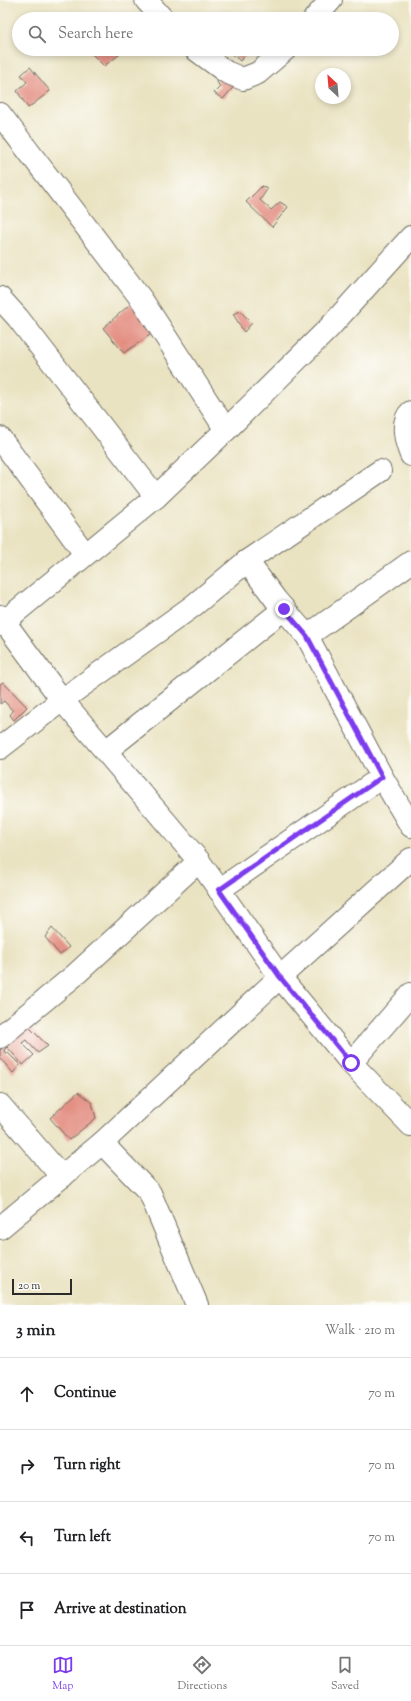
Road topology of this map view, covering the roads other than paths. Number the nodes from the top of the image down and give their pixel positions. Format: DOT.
graph roads {
  1 [pos="146,0"];
  2 [pos="331,0"];
  3 [pos="157,12"];
  4 [pos="320,12"];
  5 [pos="204,56"];
  6 [pos="278,56"];
  7 [pos="0,114"];
  8 [pos="411,237"];
  9 [pos="0,298"];
  10 [pos="411,412"];
  11 [pos="226,430"];
  12 [pos="0,438"];
  13 [pos="411,455"];
  14 [pos="380,471"];
  15 [pos="156,497"];
  16 [pos="85,554"];
  17 [pos="248,562"];
  18 [pos="411,562"];
  19 [pos="284,609"];
  20 [pos="1,621"];
  21 [pos="307,636"];
  22 [pos="62,700"];
  23 [pos="0,748"];
  24 [pos="106,751"];
  25 [pos="382,777"];
  26 [pos="411,826"];
  27 [pos="411,859"];
  28 [pos="199,861"];
  29 [pos="219,890"];
  30 [pos="280,977"];
  31 [pos="411,994"];
  32 [pos="0,1037"];
  33 [pos="351,1063"];
  34 [pos="0,1105"];
  35 [pos="411,1126"];
  36 [pos="102,1143"];
  37 [pos="62,1177"];
  38 [pos="0,1228"];
  39 [pos="197,1305"];
  1 -- 3 [label="street"];
  2 -- 4 [label="street"];
  5 -- 6 [label="street"];
  7 -- 11 [label="street"];
  8 -- 11 [label="street"];
  9 -- 15 [label="street"];
  10 -- 13 [label="street"];
  11 -- 15 [label="street"];
  12 -- 16 [label="street"];
  14 -- 17 [label="street"];
  15 -- 16 [label="street"];
  16 -- 20 [label="street"];
  17 -- 19 [label="street"];
  17 -- 22 [label="street"];
  18 -- 21 [label="street"];
  19 -- 21 [label="street"];
  19 -- 24 [label="street"];
  20 -- 22 [label="street"];
  21 -- 25 [label="street"];
  22 -- 23 [label="street"];
  22 -- 24 [label="street"];
  24 -- 28 [label="street"];
  25 -- 26 [label="street"];
  25 -- 29 [label="street"];
  27 -- 30 [label="street"];
  28 -- 29 [label="street"];
  28 -- 32 [label="street"];
  29 -- 30 [label="street"];
  30 -- 33 [label="street"];
  30 -- 36 [label="street"];
  31 -- 33 [label="street"];
  33 -- 35 [label="street"];
  34 -- 37 [label="street"];
  36 -- 37 [label="street"];
  36 -- 39 [label="street"];
  37 -- 38 [label="street"];
}
